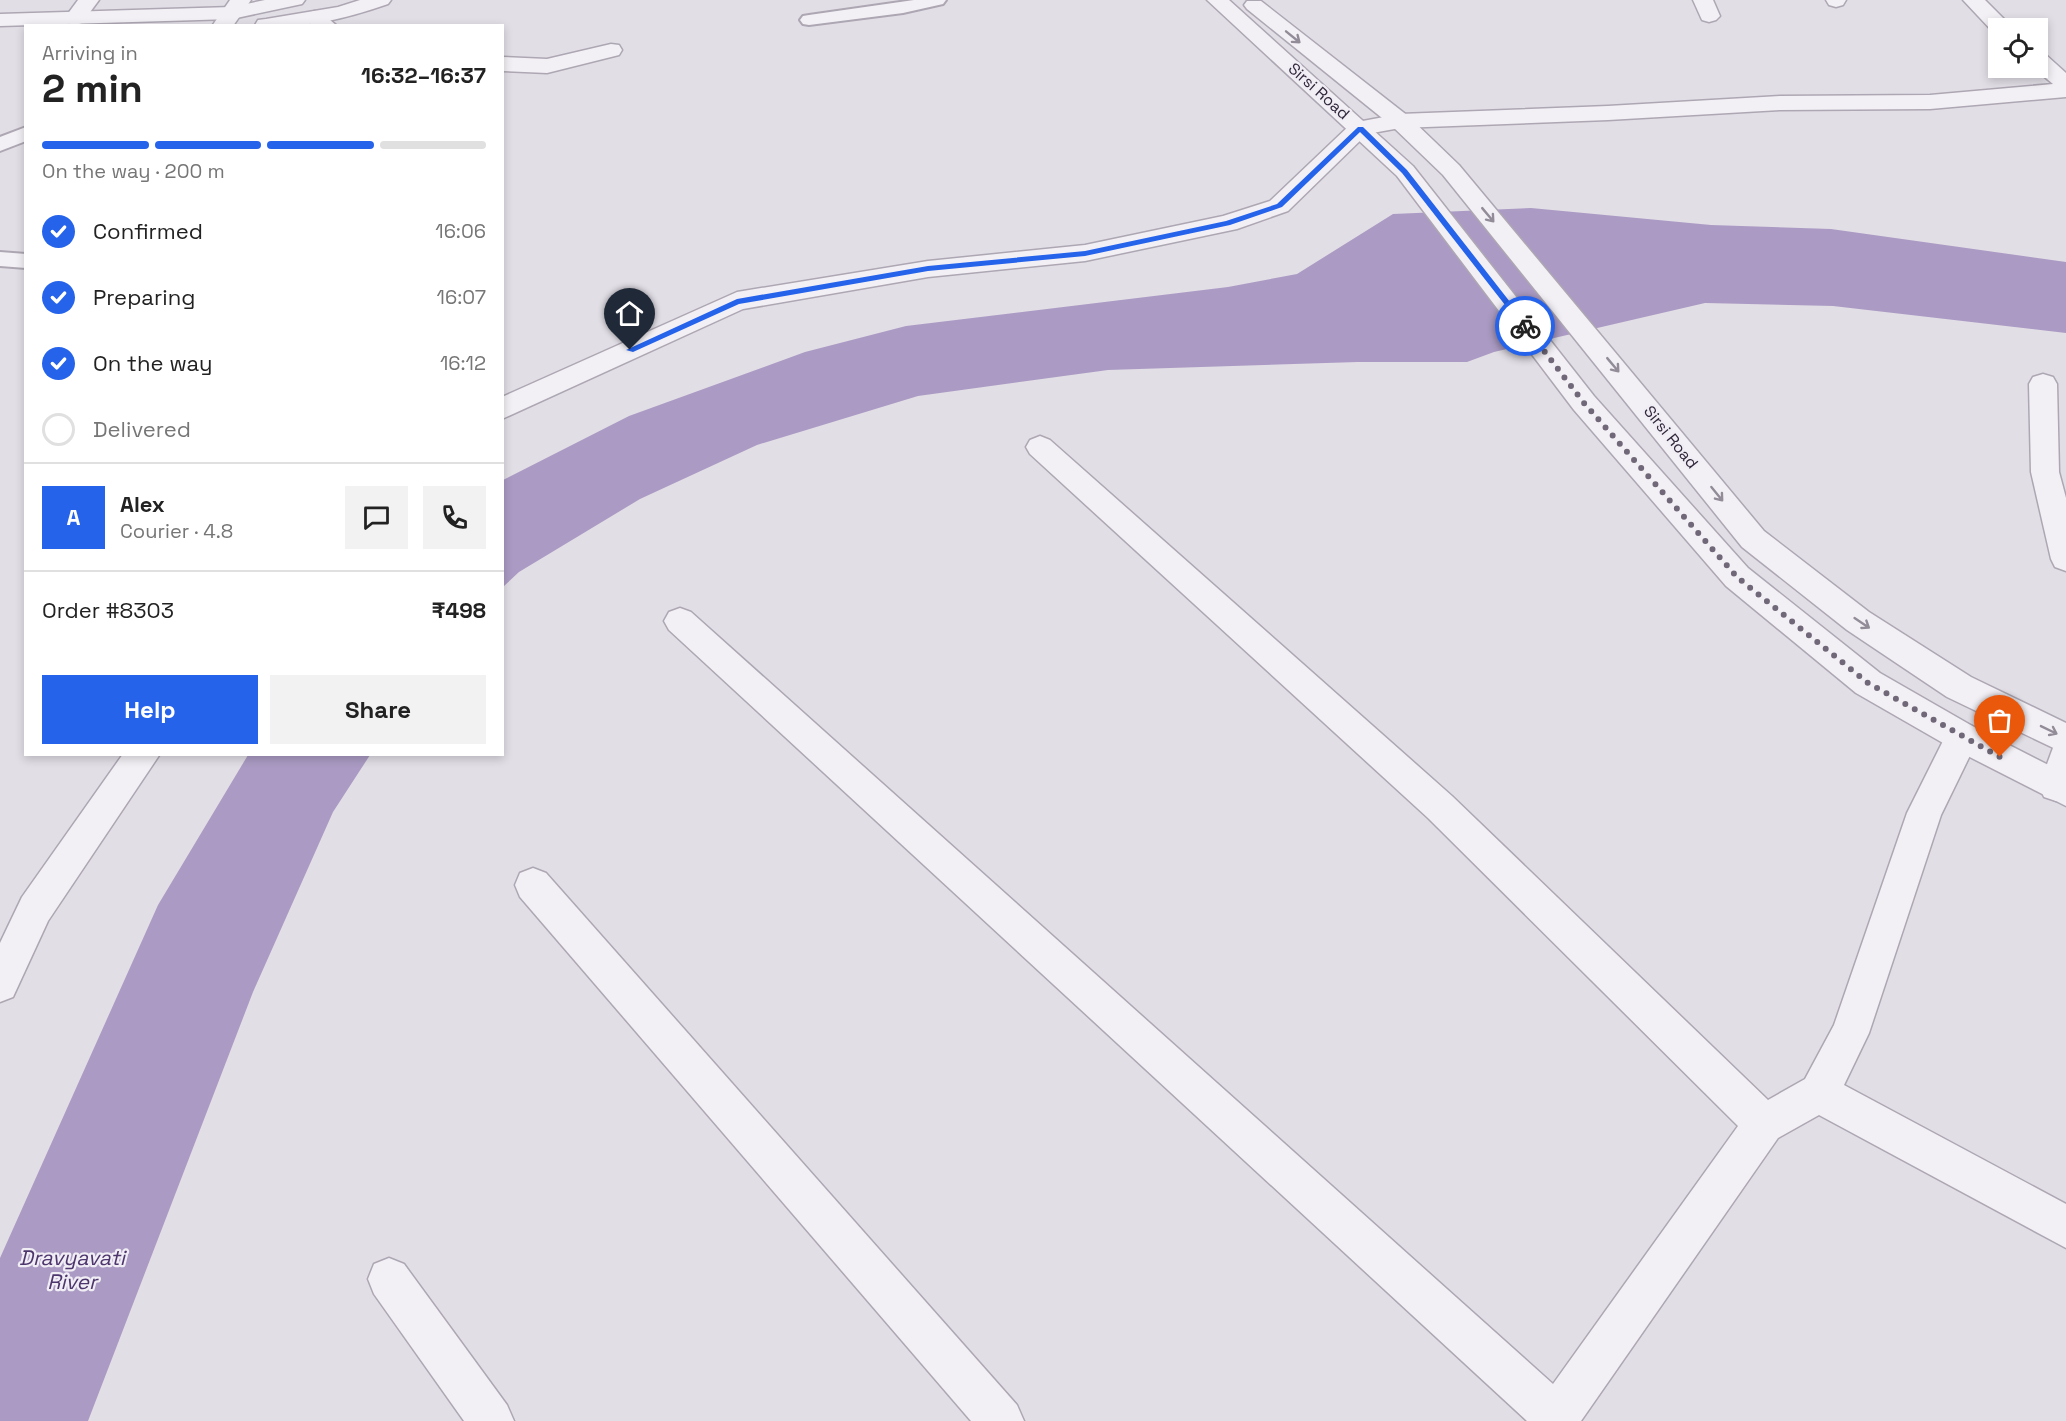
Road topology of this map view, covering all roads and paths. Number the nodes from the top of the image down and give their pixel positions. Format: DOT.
graph roads {
  1 [pos="89,0"];
  2 [pos="295,0"];
  3 [pos="381,0"];
  4 [pos="937,0"];
  5 [pos="1217,0"];
  6 [pos="1248,0"];
  7 [pos="1973,0"];
  8 [pos="232,13"];
  9 [pos="1992,18"];
  10 [pos="75,19"];
  11 [pos="0,20"];
  12 [pos="809,20"];
  13 [pos="321,21"];
  14 [pos="287,24"];
  15 [pos="0,39"];
  16 [pos="24,40"];
  17 [pos="611,50"];
  18 [pos="504,64"];
  19 [pos="2048,68"];
  20 [pos="2066,84"];
  21 [pos="2066,90"];
  22 [pos="1400,121"];
  23 [pos="1360,128"];
  24 [pos="24,134"];
  25 [pos="0,145"];
  26 [pos="0,259"];
  27 [pos="24,261"];
  28 [pos="2043,384"];
  29 [pos="504,407"];
  30 [pos="1040,447"];
  31 [pos="2066,559"];
  32 [pos="680,621"];
  33 [pos="1962,737"];
  34 [pos="2066,739"];
  35 [pos="2066,755"];
  36 [pos="142,756"];
  37 [pos="2061,788"];
  38 [pos="533,885"];
  39 [pos="0,984"];
  40 [pos="1819,1093"];
  41 [pos="1764,1124"];
  42 [pos="2066,1227"];
  43 [pos="389,1279"];
  44 [pos="1555,1420"];
  45 [pos="491,1421"];
  46 [pos="1001,1421"];
  1 -- 10 [label="street"];
  2 -- 8 [label="street"];
  3 -- 13 [label="street"];
  4 -- 12 [label="lane"];
  5 -- 23 [label="street, Sirsi Road"];
  6 -- 22 [label="street, Sirsi Road, one-way"];
  7 -- 9 [label="street"];
  8 -- 10 [label="street"];
  10 -- 11 [label="street"];
  13 -- 14 [label="street"];
  15 -- 16 [label="street"];
  17 -- 18 [label="street"];
  19 -- 20 [label="street"];
  21 -- 22 [label="street"];
  22 -- 23 [label="street"];
  22 -- 34 [label="street, Sirsi Road, one-way"];
  23 -- 29 [label="street"];
  23 -- 33 [label="street, Sirsi Road"];
  24 -- 25 [label="lane"];
  26 -- 27 [label="lane"];
  28 -- 31 [label="street"];
  30 -- 41 [label="street"];
  32 -- 44 [label="street"];
  33 -- 37 [label="street, Sirsi Road"];
  33 -- 40 [label="street"];
  35 -- 37 [label="street"];
  36 -- 39 [label="street"];
  38 -- 46 [label="street"];
  40 -- 41 [label="street"];
  40 -- 42 [label="street"];
  41 -- 44 [label="street"];
  43 -- 45 [label="street"];
}
